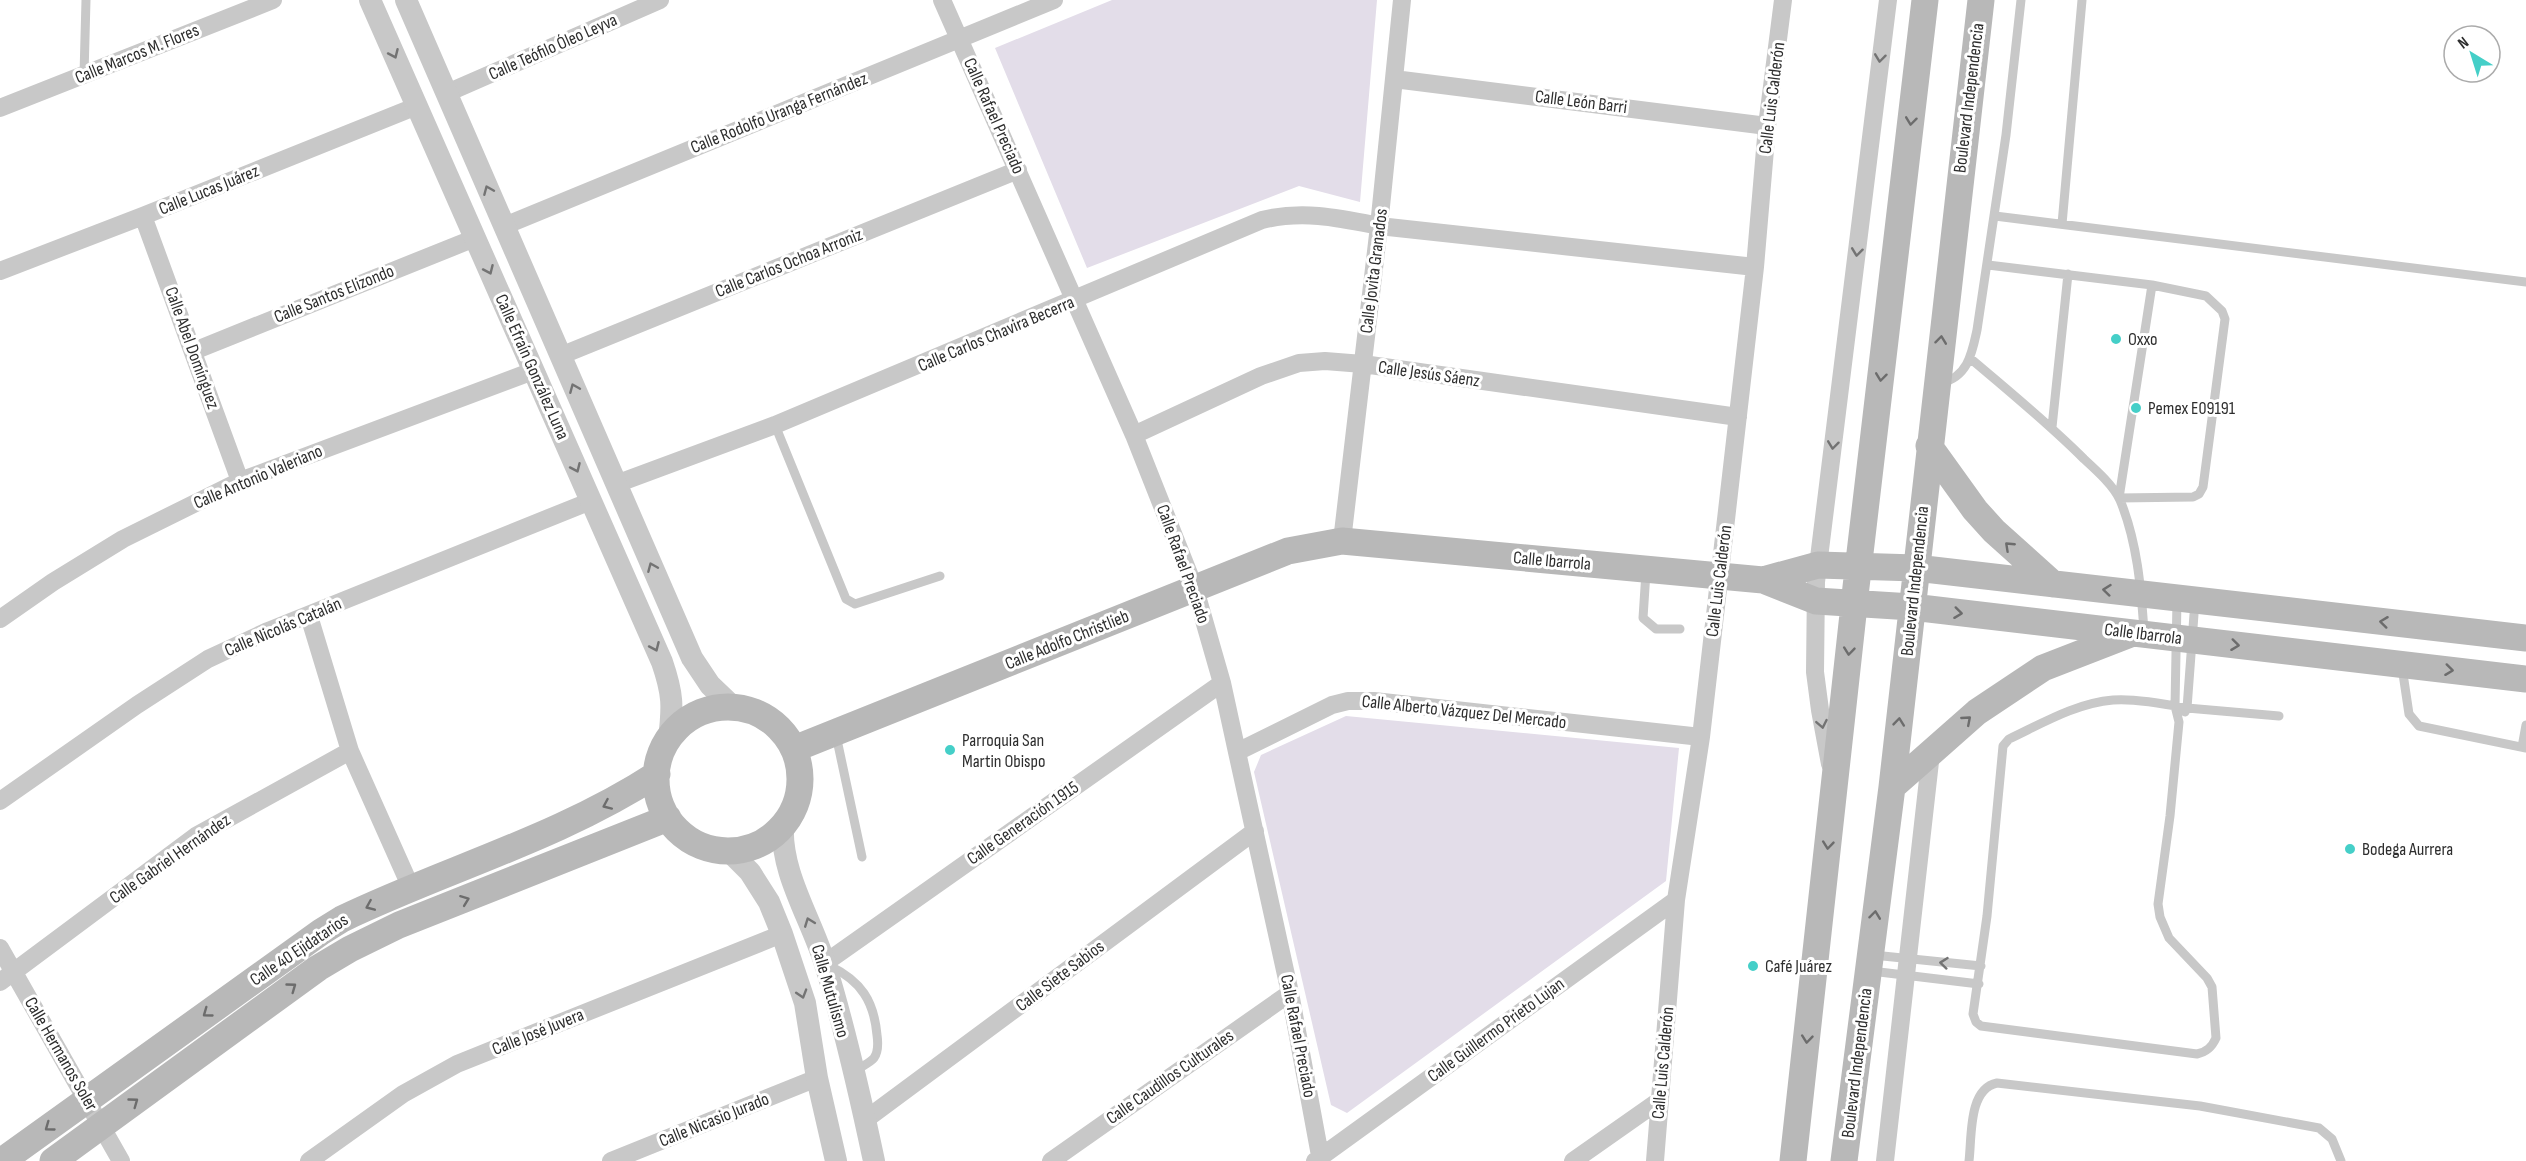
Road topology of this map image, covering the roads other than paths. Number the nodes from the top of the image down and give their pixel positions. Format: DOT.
graph roads {
  1 [pos="86,0"];
  2 [pos="273,0"];
  3 [pos="370,0"];
  4 [pos="406,0"];
  5 [pos="660,0"];
  6 [pos="942,0"];
  7 [pos="1054,0"];
  8 [pos="1402,0"];
  9 [pos="1783,0"];
  10 [pos="1888,0"];
  11 [pos="1925,0"];
  12 [pos="1981,0"];
  13 [pos="2022,0"];
  14 [pos="2082,0"];
  15 [pos="960,38"];
  16 [pos="84,75"];
  17 [pos="1394,80"];
  18 [pos="447,93"];
  19 [pos="417,106"];
  20 [pos="0,108"];
  21 [pos="1767,126"];
  22 [pos="1018,170"];
  23 [pos="143,216"];
  24 [pos="1995,216"];
  25 [pos="2062,224"];
  26 [pos="504,226"];
  27 [pos="1379,226"];
  28 [pos="475,238"];
  29 [pos="1988,265"];
  30 [pos="1755,267"];
  31 [pos="0,271"];
  32 [pos="2068,274"];
  33 [pos="2526,282"];
  34 [pos="2152,285"];
  35 [pos="1075,301"];
  36 [pos="194,351"];
  37 [pos="560,356"];
  38 [pos="1971,358"];
  39 [pos="1363,364"];
  40 [pos="533,371"];
  41 [pos="1936,384"];
  42 [pos="1738,417"];
  43 [pos="775,425"];
  44 [pos="2052,427"];
  45 [pos="1134,435"];
  46 [pos="1929,446"];
  47 [pos="240,481"];
  48 [pos="616,484"];
  49 [pos="2119,498"];
  50 [pos="591,501"];
  51 [pos="1342,541"];
  52 [pos="1818,565"];
  53 [pos="1859,565"];
  54 [pos="1916,568"];
  55 [pos="1646,570"];
  56 [pos="940,576"];
  57 [pos="1719,576"];
  58 [pos="1762,580"];
  59 [pos="2053,584"];
  60 [pos="1195,589"];
  61 [pos="2142,593"];
  62 [pos="2186,599"];
  63 [pos="1816,601"];
  64 [pos="1854,604"];
  65 [pos="1912,607"];
  66 [pos="309,616"];
  67 [pos="0,619"];
  68 [pos="1680,629"];
  69 [pos="2138,634"];
  70 [pos="2526,638"];
  71 [pos="2185,640"];
  72 [pos="2402,664"];
  73 [pos="2526,679"];
  74 [pos="1222,682"];
  75 [pos="2175,706"];
  76 [pos="733,707"];
  77 [pos="2187,708"];
  78 [pos="2279,716"];
  79 [pos="2179,722"];
  80 [pos="2526,724"];
  81 [pos="836,732"];
  82 [pos="1701,737"];
  83 [pos="669,739"];
  84 [pos="2524,747"];
  85 [pos="794,749"];
  86 [pos="350,751"];
  87 [pos="1237,752"];
  88 [pos="1930,753"];
  89 [pos="657,774"];
  90 [pos="1834,787"];
  91 [pos="1892,787"];
  92 [pos="0,801"];
  93 [pos="668,818"];
  94 [pos="783,824"];
  95 [pos="1255,831"];
  96 [pos="507,850"];
  97 [pos="729,851"];
  98 [pos="862,857"];
  99 [pos="519,879"];
  100 [pos="412,890"];
  101 [pos="1676,900"];
  102 [pos="782,934"];
  103 [pos="0,948"];
  104 [pos="825,963"];
  105 [pos="1869,963"];
  106 [pos="1981,966"];
  107 [pos="1907,967"];
  108 [pos="7,977"];
  109 [pos="1979,984"];
  110 [pos="1290,993"];
  111 [pos="853,1072"];
  112 [pos="817,1078"];
  113 [pos="87,1100"];
  114 [pos="1660,1100"];
  115 [pos="866,1120"];
  116 [pos="101,1125"];
  117 [pos="1319,1160"];
  118 [pos="2,1161"];
  119 [pos="53,1161"];
  120 [pos="121,1161"];
  121 [pos="309,1161"];
  122 [pos="611,1161"];
  123 [pos="836,1161"];
  124 [pos="874,1161"];
  125 [pos="1051,1161"];
  126 [pos="1573,1161"];
  127 [pos="1655,1161"];
  128 [pos="1793,1161"];
  129 [pos="1844,1161"];
  130 [pos="1885,1161"];
  131 [pos="1969,1161"];
  132 [pos="2341,1161"];
  1 -- 16 [label="lane"];
  2 -- 16 [label="street, Calle Marcos M. Flores"];
  3 -- 19 [label="street, Calle Efraín González Luna, one-way"];
  4 -- 18 [label="street, Calle Efraín González Luna"];
  5 -- 18 [label="street, Calle Teófilo Óleo Leyva"];
  6 -- 15 [label="street, Calle Rafael Preciado"];
  7 -- 15 [label="street, Calle Rodolfo Uranga Fernández"];
  8 -- 17 [label="street, Calle Jovita Granados"];
  9 -- 21 [label="street, Calle Luis Calderón"];
  10 -- 52 [label="street, one-way"];
  11 -- 53 [label="main road, one-way"];
  41 -- 12 [label="main road, Boulevard Independencia, one-way"];
  13 -- 24 [label="lane"];
  14 -- 25 [label="lane"];
  15 -- 22 [label="street, Calle Rafael Preciado"];
  15 -- 26 [label="street, Calle Rodolfo Uranga Fernández"];
  16 -- 20 [label="street, Calle Marcos M. Flores"];
  17 -- 21 [label="street, Calle León Barri"];
  17 -- 27 [label="street, Calle Jovita Granados"];
  26 -- 18 [label="street, Calle Efraín González Luna, one-way"];
  19 -- 23 [label="street, Calle Lucas Juárez"];
  19 -- 28 [label="street, Calle Efraín González Luna"];
  21 -- 30 [label="street, Calle Luis Calderón"];
  22 -- 35 [label="street, Calle Rafael Preciado"];
  22 -- 37 [label="street, Calle Carlos Ochoa Arroniz"];
  23 -- 31 [label="street, Calle Lucas Juárez"];
  23 -- 36 [label="street, Calle Abel Domínguez"];
  24 -- 25 [label="lane"];
  24 -- 29 [label="lane"];
  25 -- 33 [label="lane"];
  26 -- 37 [label="street, Calle Efraín González Luna"];
  27 -- 30 [label="street"];
  27 -- 35 [label="street, Calle Carlos Chavira Becerra"];
  27 -- 39 [label="street, Calle Jovita Granados"];
  28 -- 36 [label="street, Calle Santos Elizondo"];
  28 -- 40 [label="street, Calle Efraín González Luna, one-way"];
  29 -- 32 [label="lane"];
  29 -- 38 [label="lane"];
  30 -- 42 [label="street, Calle Luis Calderón"];
  32 -- 34 [label="lane"];
  32 -- 44 [label="lane"];
  34 -- 49 [label="lane"];
  34 -- 49 [label="lane"];
  35 -- 43 [label="street, Calle Carlos Chavira Becerra"];
  35 -- 45 [label="street, Calle Rafael Preciado"];
  36 -- 47 [label="street, Calle Abel Domínguez"];
  48 -- 37 [label="street, Calle Efraín González Luna, one-way"];
  38 -- 41 [label="lane"];
  38 -- 44 [label="lane"];
  39 -- 42 [label="street, Calle Jesús Sáenz"];
  39 -- 45 [label="street, Calle Jesús Sáenz"];
  39 -- 51 [label="street, Calle Jovita Granados"];
  40 -- 47 [label="street, Calle Antonio Valeriano"];
  40 -- 50 [label="street, Calle Efraín González Luna, one-way"];
  41 -- 46 [label="main road, Boulevard Independencia"];
  42 -- 57 [label="street, Calle Luis Calderón"];
  43 -- 48 [label="street, Calle Carlos Chavira Becerra"];
  43 -- 56 [label="lane"];
  44 -- 49 [label="lane"];
  45 -- 60 [label="street, Calle Rafael Preciado"];
  46 -- 54 [label="main road, Boulevard Independencia"];
  59 -- 46 [label="main road, one-way"];
  47 -- 67 [label="street, Calle Antonio Valeriano"];
  76 -- 48 [label="street, Calle Efraín González Luna, one-way"];
  49 -- 61 [label="lane"];
  50 -- 66 [label="street, Calle Nicolás Catalán"];
  50 -- 83 [label="street, Calle Efraín González Luna, one-way"];
  51 -- 55 [label="main road, Calle Ibarrola"];
  51 -- 60 [label="main road, Calle Adolfo Christlieb"];
  52 -- 53 [label="main road, Calle Ibarrola"];
  52 -- 58 [label="main road, Calle Ibarrola"];
  52 -- 63 [label="street"];
  53 -- 54 [label="main road, Calle Ibarrola"];
  53 -- 64 [label="main road"];
  54 -- 59 [label="main road, Calle Ibarrola"];
  54 -- 65 [label="main road, Boulevard Independencia"];
  55 -- 57 [label="main road, Calle Ibarrola"];
  55 -- 68 [label="lane"];
  57 -- 58 [label="main road, Calle Ibarrola"];
  57 -- 82 [label="street, Calle Luis Calderón"];
  58 -- 63 [label="main road, Calle Ibarrola"];
  61 -- 59 [label="main road, Calle Ibarrola, one-way"];
  60 -- 74 [label="street, Calle Rafael Preciado"];
  60 -- 81 [label="main road, Calle Adolfo Christlieb"];
  61 -- 62 [label="main road, Calle Ibarrola"];
  61 -- 69 [label="lane"];
  70 -- 62 [label="main road, Calle Ibarrola, one-way"];
  62 -- 71 [label="lane"];
  62 -- 71 [label="lane"];
  63 -- 64 [label="main road, Calle Ibarrola"];
  63 -- 90 [label="street, one-way"];
  64 -- 65 [label="main road, Calle Ibarrola"];
  64 -- 90 [label="main road, one-way"];
  65 -- 69 [label="main road, Calle Ibarrola, one-way"];
  91 -- 65 [label="main road, Boulevard Independencia, one-way"];
  66 -- 86 [label="street"];
  66 -- 92 [label="street, Calle Nicolás Catalán"];
  69 -- 71 [label="main road, Calle Ibarrola"];
  88 -- 69 [label="main road, one-way"];
  71 -- 72 [label="main road, Calle Ibarrola, one-way"];
  71 -- 75 [label="lane"];
  71 -- 77 [label="lane"];
  72 -- 73 [label="main road, Calle Ibarrola, one-way"];
  72 -- 84 [label="lane"];
  74 -- 87 [label="street, Calle Rafael Preciado"];
  74 -- 104 [label="street, Calle Generación 1915"];
  75 -- 77 [label="lane"];
  75 -- 79 [label="lane"];
  75 -- 106 [label="lane"];
  76 -- 83 [label="main road"];
  76 -- 85 [label="main road"];
  77 -- 78 [label="lane"];
  77 -- 79 [label="lane"];
  79 -- 109 [label="lane"];
  80 -- 84 [label="lane"];
  81 -- 85 [label="main road, Calle Adolfo Christlieb"];
  81 -- 98 [label="lane"];
  82 -- 87 [label="street, Calle Alberto Vázquez Del Mercado"];
  82 -- 101 [label="street, Calle Luis Calderón"];
  83 -- 89 [label="main road"];
  85 -- 94 [label="main road"];
  86 -- 100 [label="street"];
  86 -- 108 [label="street, Calle Gabriel Hernández"];
  87 -- 95 [label="street, Calle Rafael Preciado"];
  88 -- 91 [label="main road"];
  88 -- 107 [label="street"];
  89 -- 93 [label="main road"];
  89 -- 96 [label="main road, Calle 40 Ejidatarios, one-way"];
  90 -- 128 [label="main road, one-way"];
  105 -- 91 [label="main road, Boulevard Independencia, one-way"];
  93 -- 97 [label="main road"];
  93 -- 99 [label="main road, Calle 40 Ejidatarios"];
  94 -- 97 [label="main road"];
  104 -- 94 [label="street, Calle Mutulismo, one-way"];
  95 -- 110 [label="street, Calle Rafael Preciado"];
  95 -- 115 [label="street, Calle Siete Sabios"];
  96 -- 99 [label="main road"];
  96 -- 100 [label="main road, Calle 40 Ejidatarios"];
  97 -- 102 [label="street, Calle Mutulismo"];
  116 -- 99 [label="main road, Calle 40 Ejidatarios, one-way"];
  100 -- 113 [label="main road, Calle 40 Ejidatarios, one-way"];
  101 -- 114 [label="street, Calle Luis Calderón"];
  101 -- 117 [label="street, Calle Guillermo Prieto Lujan"];
  102 -- 112 [label="street, Calle Mutulismo, one-way"];
  102 -- 121 [label="street, Calle José Juvera"];
  103 -- 108 [label="street, Calle Hermanos Soler"];
  104 -- 111 [label="street, Calle Mutulismo"];
  104 -- 111 [label="lane"];
  105 -- 107 [label="lane"];
  105 -- 107 [label="lane"];
  105 -- 129 [label="main road, Boulevard Independencia"];
  106 -- 107 [label="lane, one-way"];
  106 -- 109 [label="lane"];
  107 -- 109 [label="lane"];
  107 -- 130 [label="street"];
  108 -- 113 [label="street, Calle Hermanos Soler"];
  110 -- 117 [label="street, Calle Rafael Preciado"];
  110 -- 125 [label="street, Calle Caudillos Culturales"];
  111 -- 115 [label="street, Calle Mutulismo"];
  112 -- 122 [label="street, Calle Nicasio Jurado"];
  112 -- 123 [label="street, Calle Mutulismo"];
  113 -- 116 [label="street, Calle Hermanos Soler"];
  113 -- 118 [label="main road, Calle 40 Ejidatarios, one-way"];
  114 -- 126 [label="street"];
  114 -- 127 [label="street, Calle Luis Calderón"];
  115 -- 124 [label="street, Calle Mutulismo"];
  116 -- 119 [label="main road, Calle 40 Ejidatarios"];
  116 -- 120 [label="street, Calle Hermanos Soler"];
  131 -- 132 [label="lane"];
}
